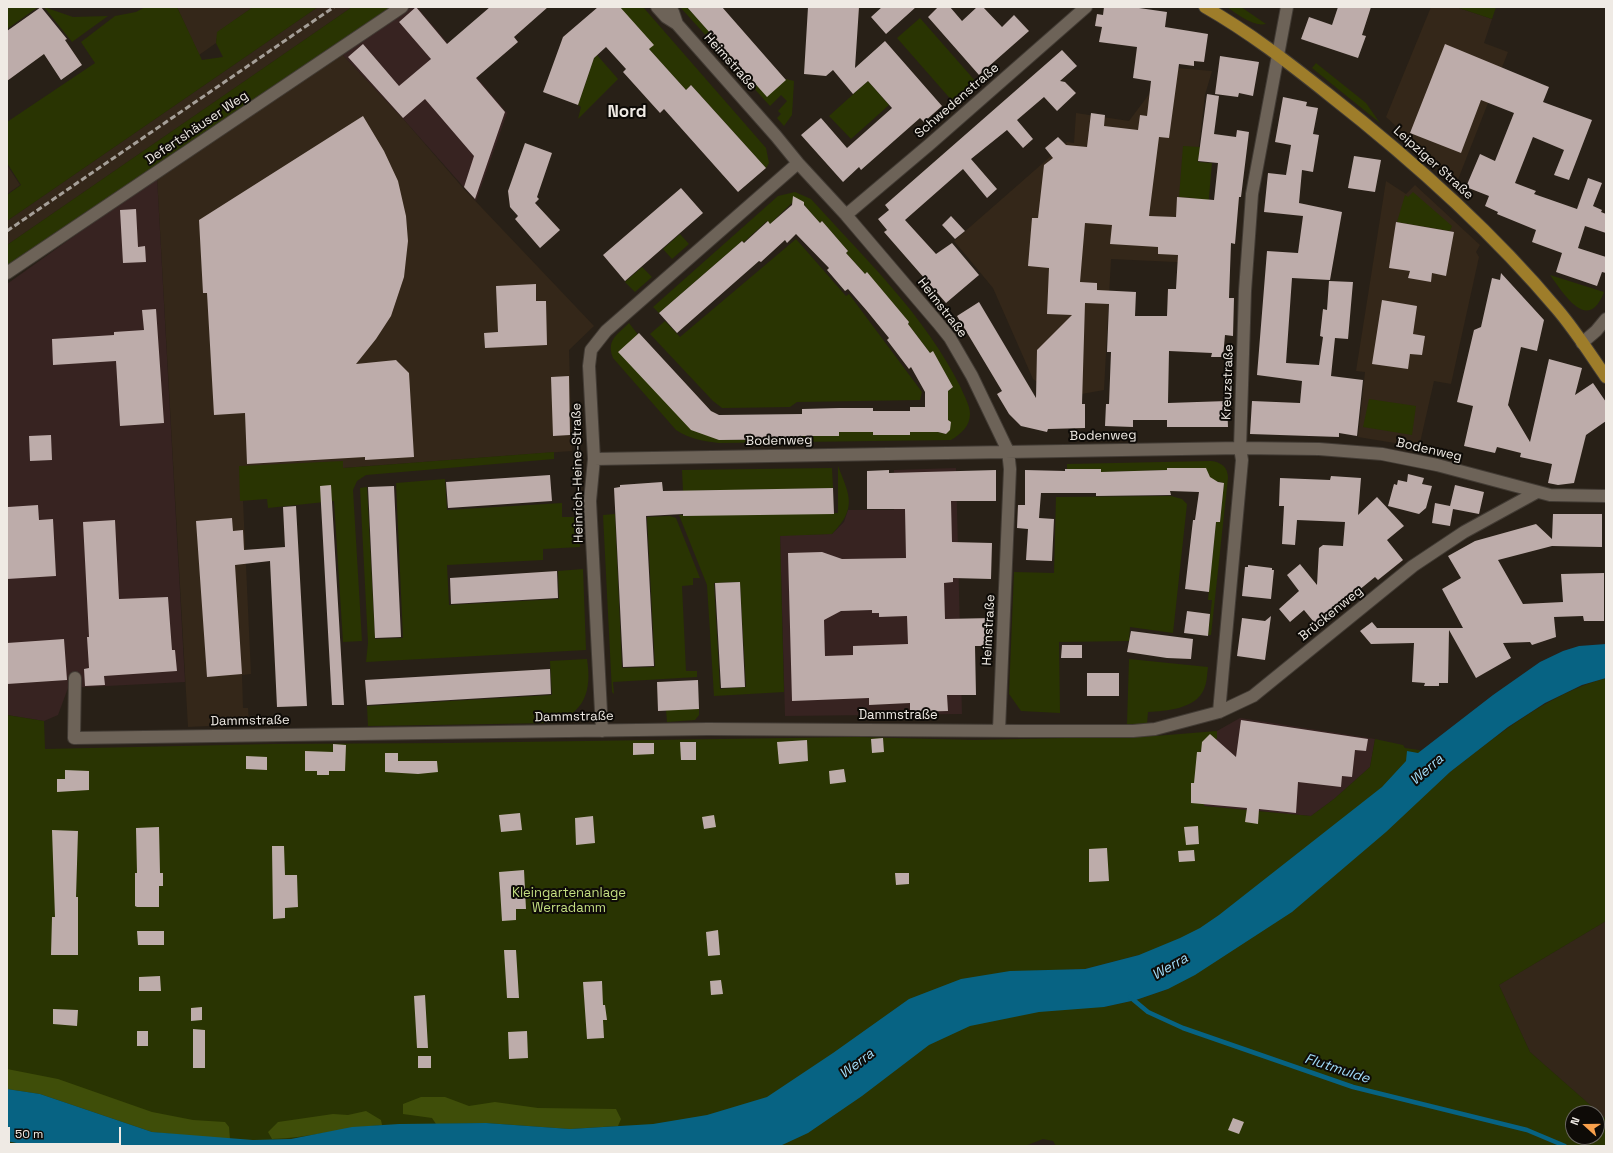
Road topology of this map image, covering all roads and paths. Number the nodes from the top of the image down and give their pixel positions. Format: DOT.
graph roads {
  1 [pos="402,7"];
  2 [pos="657,7"];
  3 [pos="669,7"];
  4 [pos="1086,7"];
  5 [pos="1205,7"];
  6 [pos="1287,7"];
  7 [pos="677,24"];
  8 [pos="1278,55"];
  9 [pos="798,163"];
  10 [pos="846,215"];
  11 [pos="7,273"];
  12 [pos="1606,319"];
  13 [pos="1582,343"];
  14 [pos="1606,377"];
  15 [pos="1240,448"];
  16 [pos="1008,451"];
  17 [pos="594,459"];
  18 [pos="1537,492"];
  19 [pos="1606,496"];
  20 [pos="75,678"];
  21 [pos="1219,712"];
  22 [pos="999,730"];
  23 [pos="602,731"];
  24 [pos="1133,731"];
  1 -- 11 [label="street, Defertshäuser Weg"];
  2 -- 7 [label="street, Heimstraße"];
  3 -- 7 [label="street, Heimstraße"];
  4 -- 10 [label="street, Schwedenstraße"];
  5 -- 8 [label="main road, Leipziger Straße"];
  6 -- 8 [label="street, Kreuzstraße"];
  7 -- 9 [label="street, Heimstraße"];
  8 -- 13 [label="main road, Leipziger Straße"];
  8 -- 15 [label="street, Kreuzstraße"];
  9 -- 10 [label="street, Heimstraße"];
  9 -- 17 [label="street, Heinrich-Heine-Straße"];
  10 -- 16 [label="street, Heimstraße"];
  12 -- 13 [label="street"];
  13 -- 14 [label="main road, Leipziger Straße"];
  15 -- 16 [label="street, Bodenweg"];
  15 -- 18 [label="street, Bodenweg"];
  15 -- 21 [label="street, Kreuzstraße"];
  16 -- 17 [label="street, Bodenweg"];
  16 -- 22 [label="street, Heimstraße"];
  17 -- 23 [label="street, Heinrich-Heine-Straße"];
  18 -- 19 [label="street, Bodenweg"];
  18 -- 21 [label="street, Brückenweg"];
  20 -- 23 [label="street, Dammstraße"];
  21 -- 24 [label="street, Brückenweg"];
  22 -- 23 [label="street, Dammstraße"];
  22 -- 24 [label="street, Dammstraße"];
}
